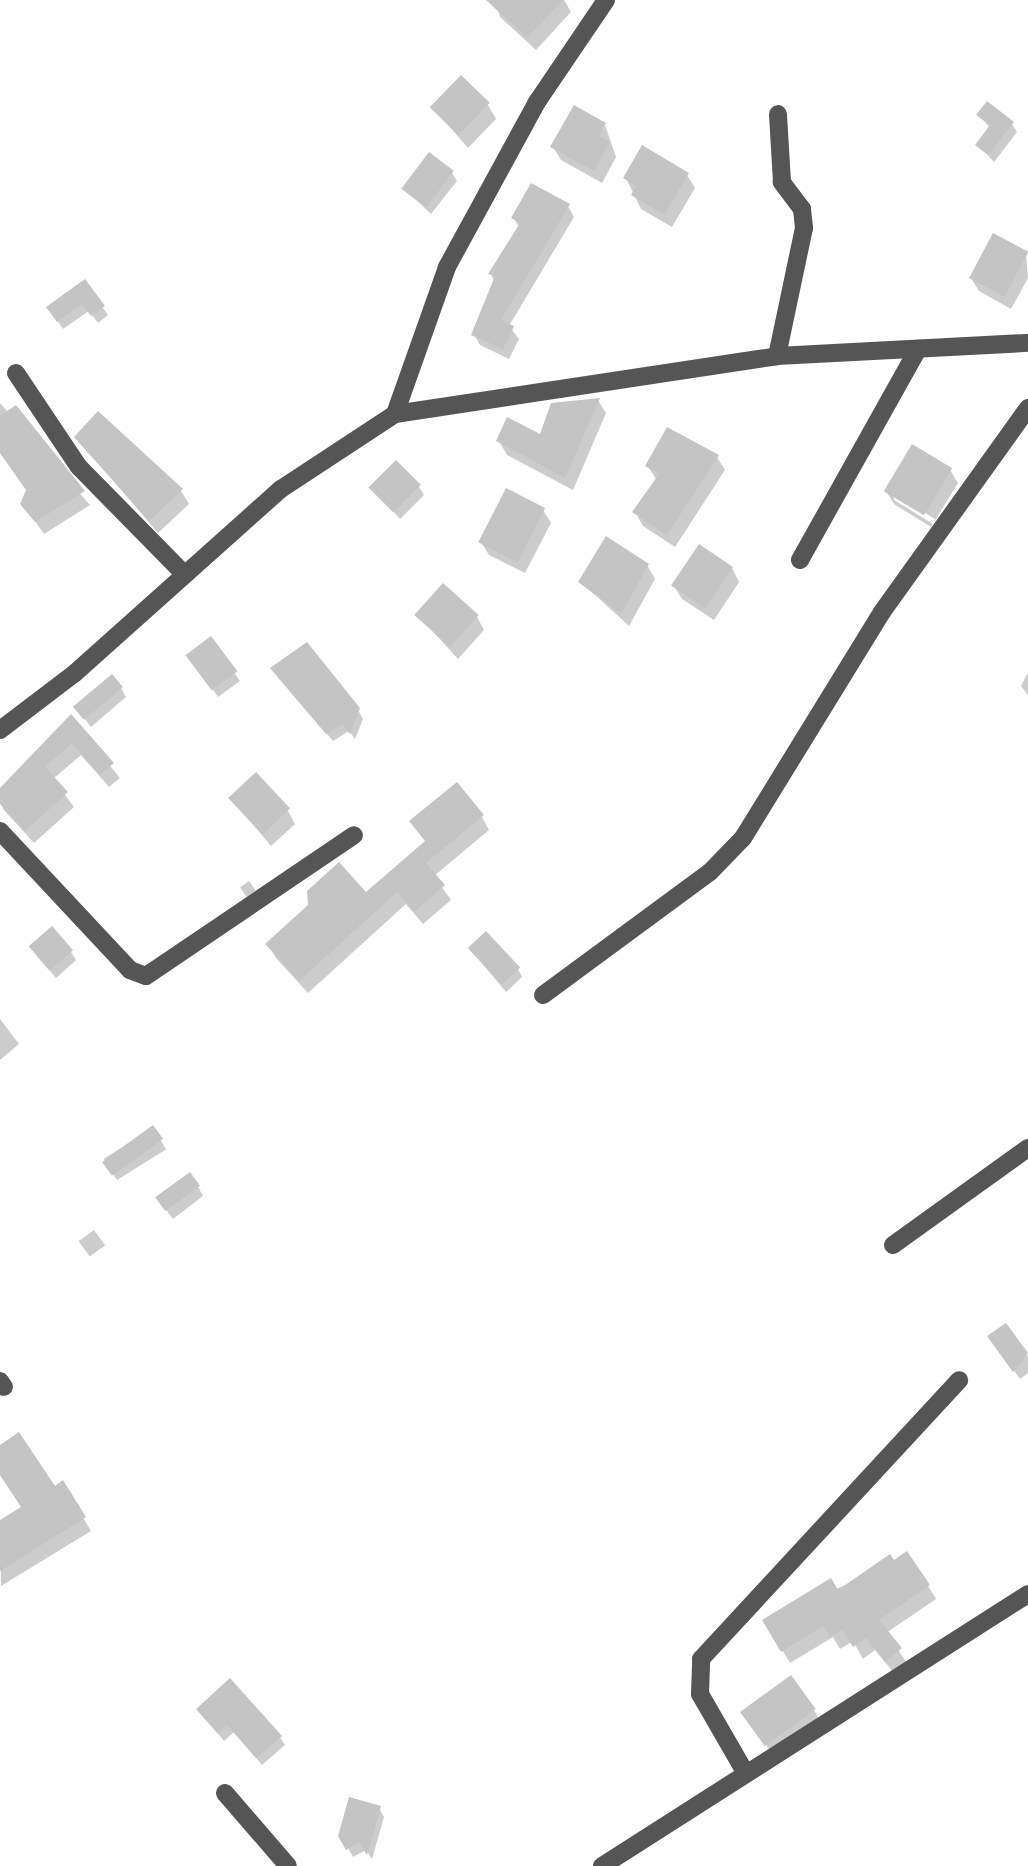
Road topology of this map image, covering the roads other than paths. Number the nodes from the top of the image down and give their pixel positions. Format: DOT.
graph roads {
  1 [pos="606,0"];
  2 [pos="778,114"];
  3 [pos="1028,344"];
  4 [pos="918,349"];
  5 [pos="776,356"];
  6 [pos="16,373"];
  7 [pos="1028,408"];
  8 [pos="395,414"];
  9 [pos="800,560"];
  10 [pos="184,574"];
  11 [pos="0,730"];
  12 [pos="0,831"];
  13 [pos="354,834"];
  14 [pos="543,995"];
  15 [pos="1028,1148"];
  16 [pos="893,1245"];
  17 [pos="960,1380"];
  18 [pos="1028,1594"];
  19 [pos="746,1772"];
  20 [pos="225,1793"];
  21 [pos="288,1866"];
  22 [pos="602,1866"];
  1 -- 8 [label="street"];
  2 -- 5 [label="street"];
  3 -- 4 [label="street"];
  4 -- 5 [label="street"];
  4 -- 9 [label="street"];
  5 -- 8 [label="street"];
  6 -- 10 [label="street"];
  7 -- 14 [label="street"];
  8 -- 10 [label="street"];
  10 -- 11 [label="street"];
  12 -- 13 [label="street"];
  15 -- 16 [label="street"];
  17 -- 19 [label="street"];
  18 -- 19 [label="street"];
  19 -- 22 [label="street"];
  20 -- 21 [label="street"];
}
